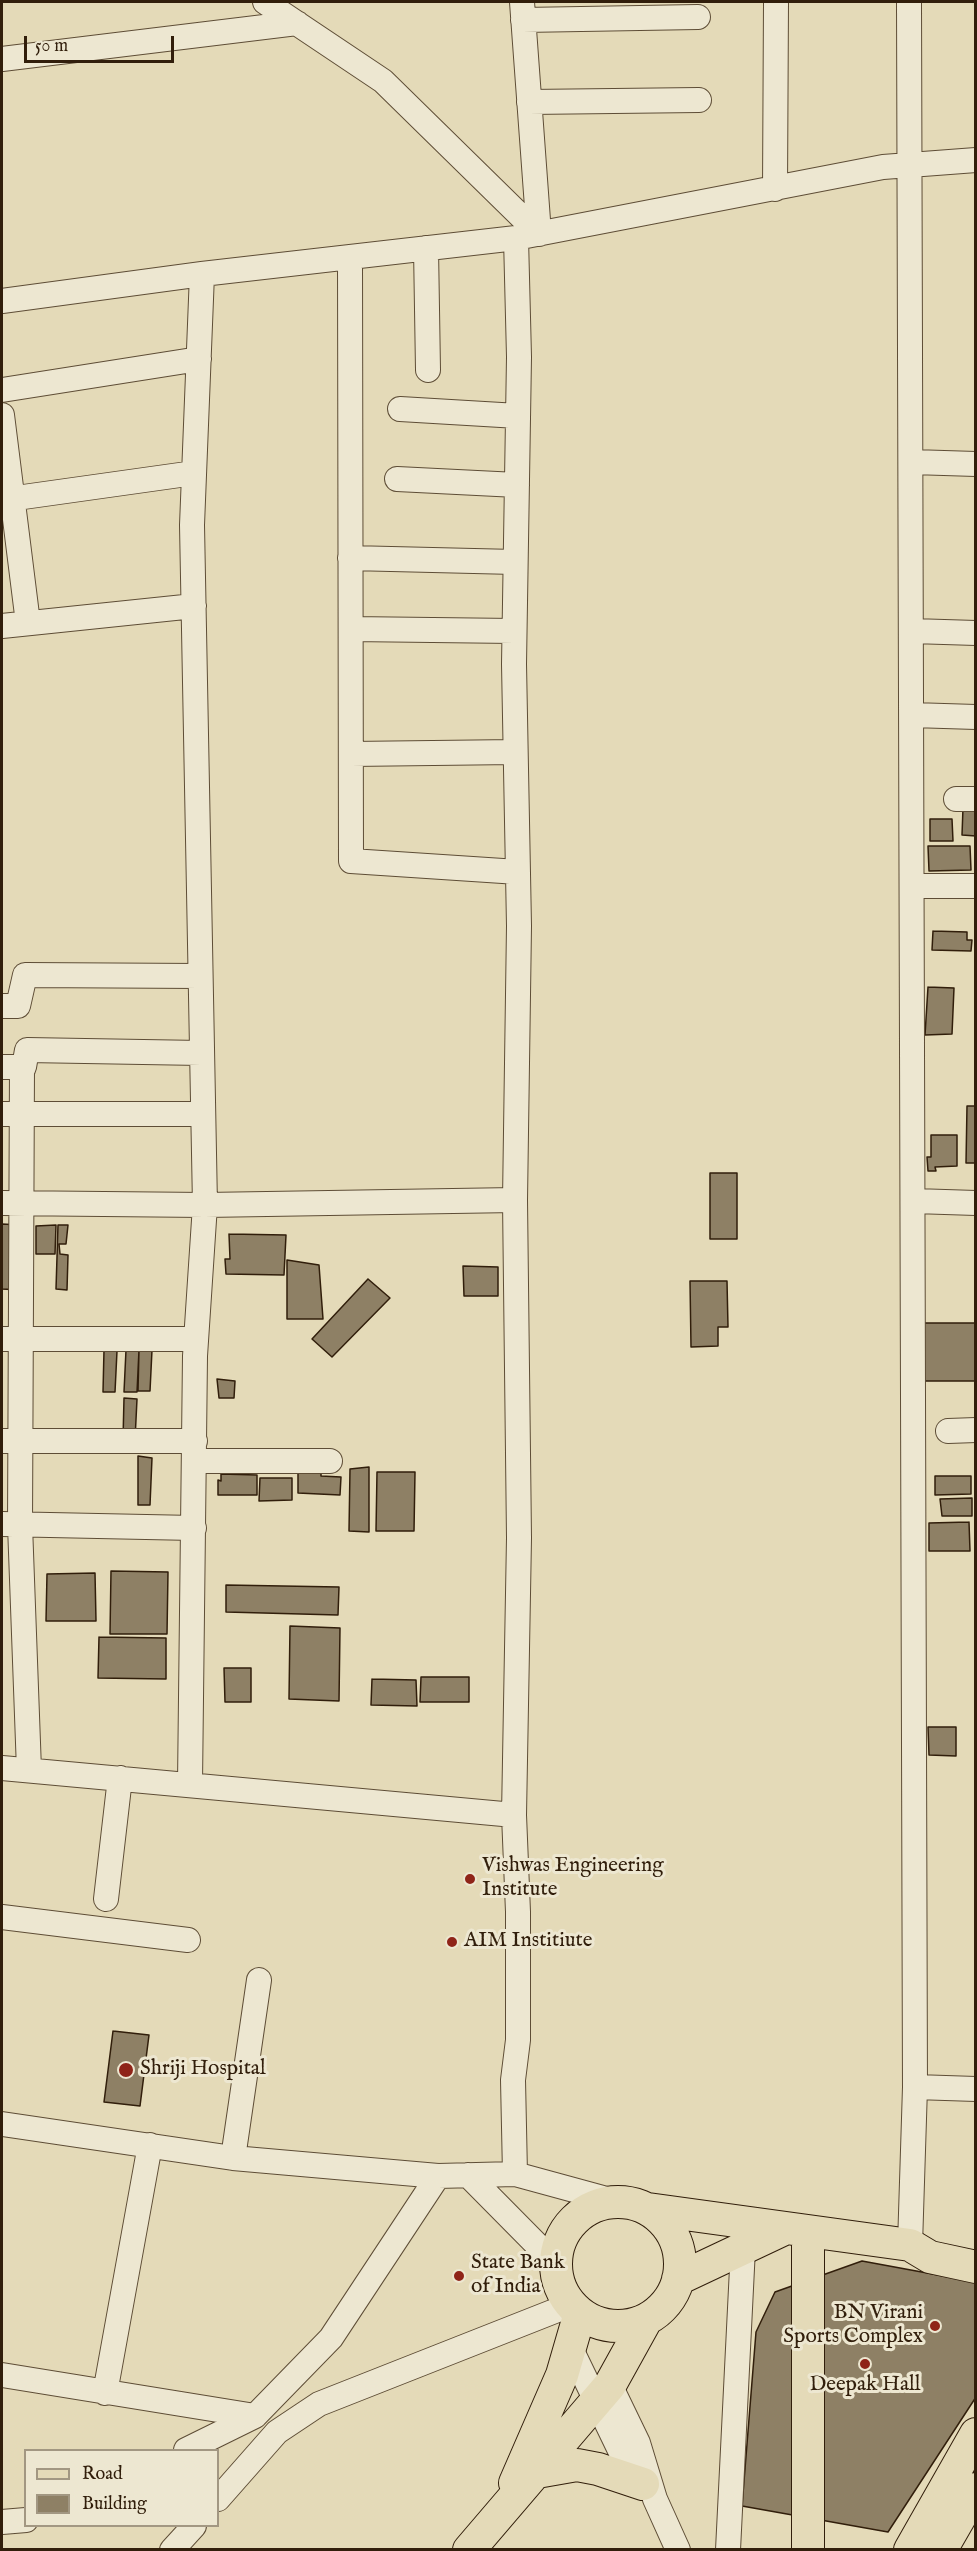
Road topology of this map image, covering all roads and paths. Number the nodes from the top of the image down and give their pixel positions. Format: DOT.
graph roads {
  1 [pos="265,2"];
  2 [pos="776,2"];
  3 [pos="909,2"];
  4 [pos="523,11"];
  5 [pos="698,17"];
  6 [pos="297,23"];
  7 [pos="2,59"];
  8 [pos="699,100"];
  9 [pos="529,102"];
  10 [pos="975,160"];
  11 [pos="912,165"];
  12 [pos="775,189"];
  13 [pos="527,236"];
  14 [pos="426,249"];
  15 [pos="350,257"];
  16 [pos="202,274"];
  17 [pos="2,301"];
  18 [pos="199,359"];
  19 [pos="428,370"];
  20 [pos="2,390"];
  21 [pos="400,409"];
  22 [pos="2,415"];
  23 [pos="518,416"];
  24 [pos="912,462"];
  25 [pos="975,464"];
  26 [pos="194,473"];
  27 [pos="397,479"];
  28 [pos="517,485"];
  29 [pos="7,499"];
  30 [pos="350,558"];
  31 [pos="515,562"];
  32 [pos="194,606"];
  33 [pos="28,623"];
  34 [pos="2,626"];
  35 [pos="351,629"];
  36 [pos="514,631"];
  37 [pos="912,631"];
  38 [pos="975,633"];
  39 [pos="912,715"];
  40 [pos="975,717"];
  41 [pos="515,752"];
  42 [pos="351,754"];
  43 [pos="518,872"];
  44 [pos="913,886"];
  45 [pos="975,886"];
  46 [pos="200,976"];
  47 [pos="2,1005"];
  48 [pos="201,1053"];
  49 [pos="12,1067"];
  50 [pos="12,1114"];
  51 [pos="203,1114"];
  52 [pos="515,1200"];
  53 [pos="914,1201"];
  54 [pos="12,1203"];
  55 [pos="975,1203"];
  56 [pos="205,1205"];
  57 [pos="11,1339"];
  58 [pos="196,1339"];
  59 [pos="975,1430"];
  60 [pos="948,1431"];
  61 [pos="11,1441"];
  62 [pos="194,1451"];
  63 [pos="330,1461"];
  64 [pos="11,1525"];
  65 [pos="194,1528"];
  66 [pos="2,1767"];
  67 [pos="29,1770"];
  68 [pos="120,1778"];
  69 [pos="190,1783"];
  70 [pos="514,1815"];
  71 [pos="106,1899"];
  72 [pos="2,1917"];
  73 [pos="188,1940"];
  74 [pos="259,1980"];
  75 [pos="915,2087"];
  76 [pos="975,2089"];
  77 [pos="2,2124"];
  78 [pos="150,2145"];
  79 [pos="233,2158"];
  80 [pos="515,2174"];
  81 [pos="468,2175"];
  82 [pos="438,2176"];
  83 [pos="614,2201"];
  84 [pos="648,2209"];
  85 [pos="796,2230"];
  86 [pos="915,2246"];
  87 [pos="743,2248"];
  88 [pos="975,2248"];
  89 [pos="555,2263"];
  90 [pos="975,2267"];
  91 [pos="678,2280"];
  92 [pos="575,2309"];
  93 [pos="646,2320"];
  94 [pos="570,2347"];
  95 [pos="2,2376"];
  96 [pos="105,2393"];
  97 [pos="603,2394"];
  98 [pos="255,2416"];
  99 [pos="975,2434"];
  100 [pos="190,2449"];
  101 [pos="537,2472"];
  102 [pos="649,2491"];
  103 [pos="219,2498"];
  104 [pos="972,2501"];
  105 [pos="502,2511"];
  106 [pos="24,2520"];
  107 [pos="2,2522"];
  108 [pos="193,2527"];
  109 [pos="172,2550"];
  110 [pos="469,2550"];
  111 [pos="678,2550"];
  112 [pos="728,2550"];
  113 [pos="808,2550"];
  114 [pos="910,2550"];
  115 [pos="941,2550"];
  1 -- 6 [label="street"];
  2 -- 12 [label="street"];
  3 -- 11 [label="street"];
  4 -- 5 [label="street"];
  4 -- 9 [label="street"];
  6 -- 7 [label="street"];
  6 -- 13 [label="street"];
  8 -- 9 [label="street"];
  9 -- 13 [label="street"];
  10 -- 11 [label="street"];
  11 -- 12 [label="street"];
  11 -- 24 [label="street"];
  12 -- 13 [label="street"];
  13 -- 14 [label="street"];
  13 -- 23 [label="street"];
  14 -- 15 [label="street"];
  14 -- 19 [label="street"];
  15 -- 16 [label="street"];
  15 -- 30 [label="street"];
  16 -- 17 [label="street"];
  16 -- 18 [label="street"];
  18 -- 20 [label="street"];
  18 -- 26 [label="street"];
  21 -- 23 [label="street"];
  22 -- 29 [label="street"];
  23 -- 28 [label="street"];
  24 -- 25 [label="street"];
  24 -- 37 [label="street"];
  26 -- 29 [label="street"];
  26 -- 32 [label="street"];
  27 -- 28 [label="street"];
  28 -- 31 [label="street"];
  29 -- 33 [label="street"];
  30 -- 31 [label="street"];
  30 -- 35 [label="street"];
  31 -- 36 [label="street"];
  32 -- 33 [label="street"];
  32 -- 46 [label="street"];
  33 -- 34 [label="street"];
  35 -- 36 [label="street"];
  35 -- 42 [label="street"];
  36 -- 41 [label="street"];
  37 -- 38 [label="street"];
  37 -- 39 [label="street"];
  39 -- 40 [label="street"];
  39 -- 44 [label="street"];
  41 -- 42 [label="street"];
  41 -- 43 [label="street"];
  42 -- 43 [label="street"];
  43 -- 52 [label="street"];
  44 -- 45 [label="street"];
  44 -- 53 [label="street"];
  46 -- 47 [label="street"];
  46 -- 48 [label="street"];
  48 -- 49 [label="street"];
  48 -- 51 [label="street"];
  49 -- 50 [label="street"];
  50 -- 51 [label="street"];
  50 -- 54 [label="street"];
  51 -- 56 [label="street"];
  52 -- 56 [label="street"];
  52 -- 70 [label="street"];
  53 -- 55 [label="street"];
  53 -- 75 [label="street"];
  54 -- 56 [label="street"];
  54 -- 57 [label="street"];
  56 -- 58 [label="street"];
  57 -- 58 [label="street"];
  57 -- 61 [label="street"];
  58 -- 62 [label="street"];
  59 -- 60 [label="street"];
  61 -- 62 [label="street"];
  61 -- 64 [label="street"];
  62 -- 63 [label="street"];
  62 -- 65 [label="street"];
  64 -- 65 [label="street"];
  64 -- 67 [label="street"];
  65 -- 69 [label="street"];
  66 -- 67 [label="street"];
  67 -- 68 [label="street"];
  68 -- 69 [label="street"];
  68 -- 71 [label="street"];
  69 -- 70 [label="street"];
  70 -- 80 [label="street"];
  72 -- 73 [label="street"];
  74 -- 79 [label="street"];
  75 -- 76 [label="street"];
  75 -- 86 [label="street"];
  77 -- 78 [label="street"];
  78 -- 79 [label="street"];
  78 -- 96 [label="street"];
  79 -- 82 [label="street"];
  80 -- 81 [label="street"];
  80 -- 83 [label="street"];
  81 -- 82 [label="street"];
  81 -- 89 [label="street"];
  82 -- 98 [label="street"];
  83 -- 84 [label="main road"];
  83 -- 89 [label="main road"];
  84 -- 85 [label="main road"];
  84 -- 91 [label="main road"];
  85 -- 86 [label="main road"];
  85 -- 87 [label="main road"];
  85 -- 113 [label="main road"];
  86 -- 88 [label="main road"];
  86 -- 90 [label="main road"];
  87 -- 91 [label="main road"];
  87 -- 112 [label="street"];
  89 -- 92 [label="main road"];
  91 -- 93 [label="main road"];
  92 -- 93 [label="main road"];
  92 -- 94 [label="main road"];
  92 -- 103 [label="street"];
  93 -- 97 [label="main road"];
  94 -- 97 [label="street"];
  94 -- 105 [label="main road"];
  95 -- 96 [label="street"];
  96 -- 98 [label="street"];
  97 -- 101 [label="main road"];
  97 -- 102 [label="street"];
  98 -- 100 [label="street"];
  99 -- 114 [label="main road"];
  101 -- 102 [label="main road"];
  101 -- 105 [label="main road"];
  102 -- 111 [label="street"];
  104 -- 115 [label="main road"];
  105 -- 110 [label="main road"];
  106 -- 107 [label="street"];
  108 -- 109 [label="street"];
}
